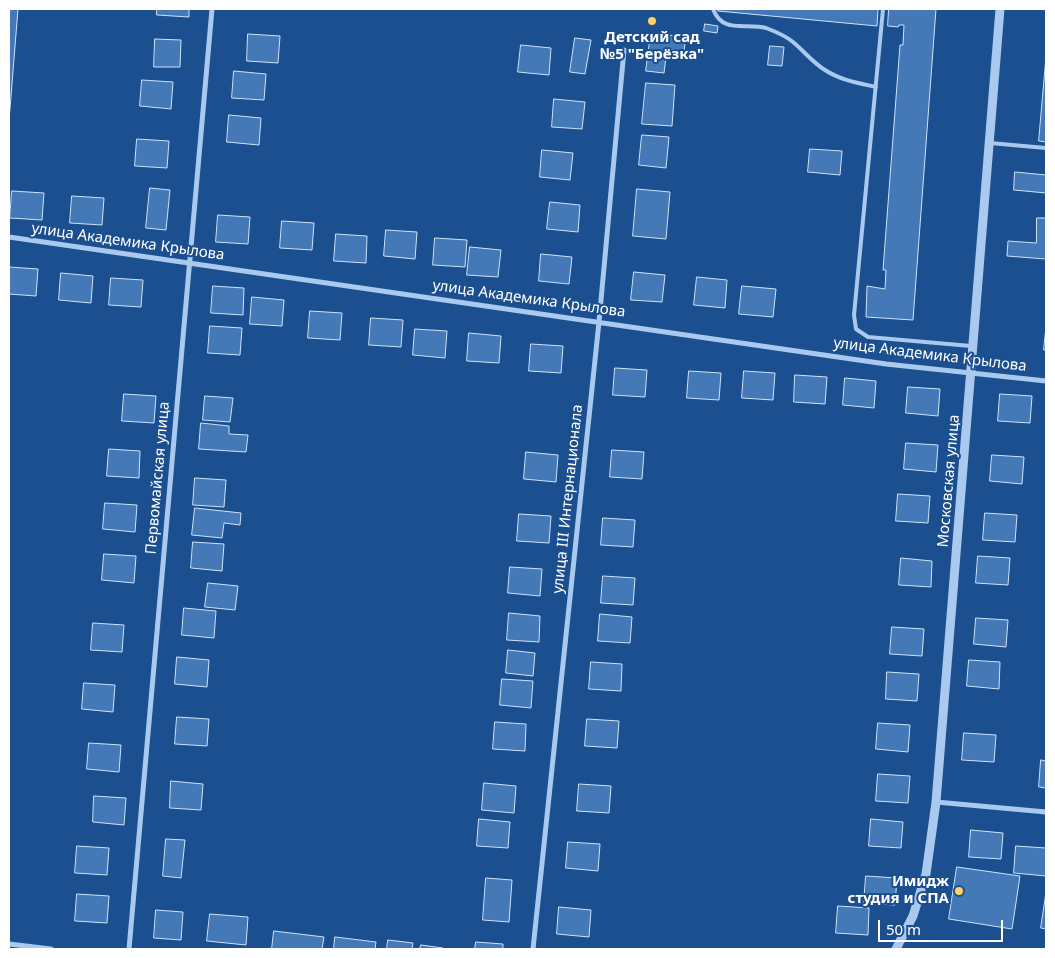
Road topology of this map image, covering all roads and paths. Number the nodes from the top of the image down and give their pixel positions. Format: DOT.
graph roads {
  1 [pos="212,9"];
  2 [pos="713,9"];
  3 [pos="883,9"];
  4 [pos="1000,9"];
  5 [pos="624,50"];
  6 [pos="876,87"];
  7 [pos="990,143"];
  8 [pos="1046,148"];
  9 [pos="9,237"];
  10 [pos="190,264"];
  11 [pos="599,322"];
  12 [pos="974,346"];
  13 [pos="972,373"];
  14 [pos="1046,381"];
  15 [pos="936,802"];
  16 [pos="1046,812"];
  17 [pos="9,944"];
  18 [pos="51,949"];
  19 [pos="129,949"];
  20 [pos="534,949"];
  21 [pos="896,949"];
  1 -- 10 [label="street, Первомайская улица"];
  2 -- 6 [label="lane"];
  3 -- 6 [label="lane"];
  4 -- 7 [label="street, Московская улица"];
  5 -- 11 [label="street, улица III Интернационала"];
  6 -- 12 [label="lane"];
  7 -- 8 [label="lane"];
  7 -- 12 [label="street, Московская улица"];
  9 -- 10 [label="street, улица Академика Крылова"];
  10 -- 11 [label="street, улица Академика Крылова"];
  10 -- 19 [label="street, Первомайская улица"];
  11 -- 13 [label="street, улица Академика Крылова"];
  11 -- 20 [label="street, улица III Интернационала"];
  12 -- 13 [label="street, Московская улица"];
  13 -- 14 [label="street, улица Академика Крылова"];
  13 -- 15 [label="street, Московская улица"];
  15 -- 16 [label="street"];
  15 -- 21 [label="street, Московская улица"];
  17 -- 18 [label="street"];
}
